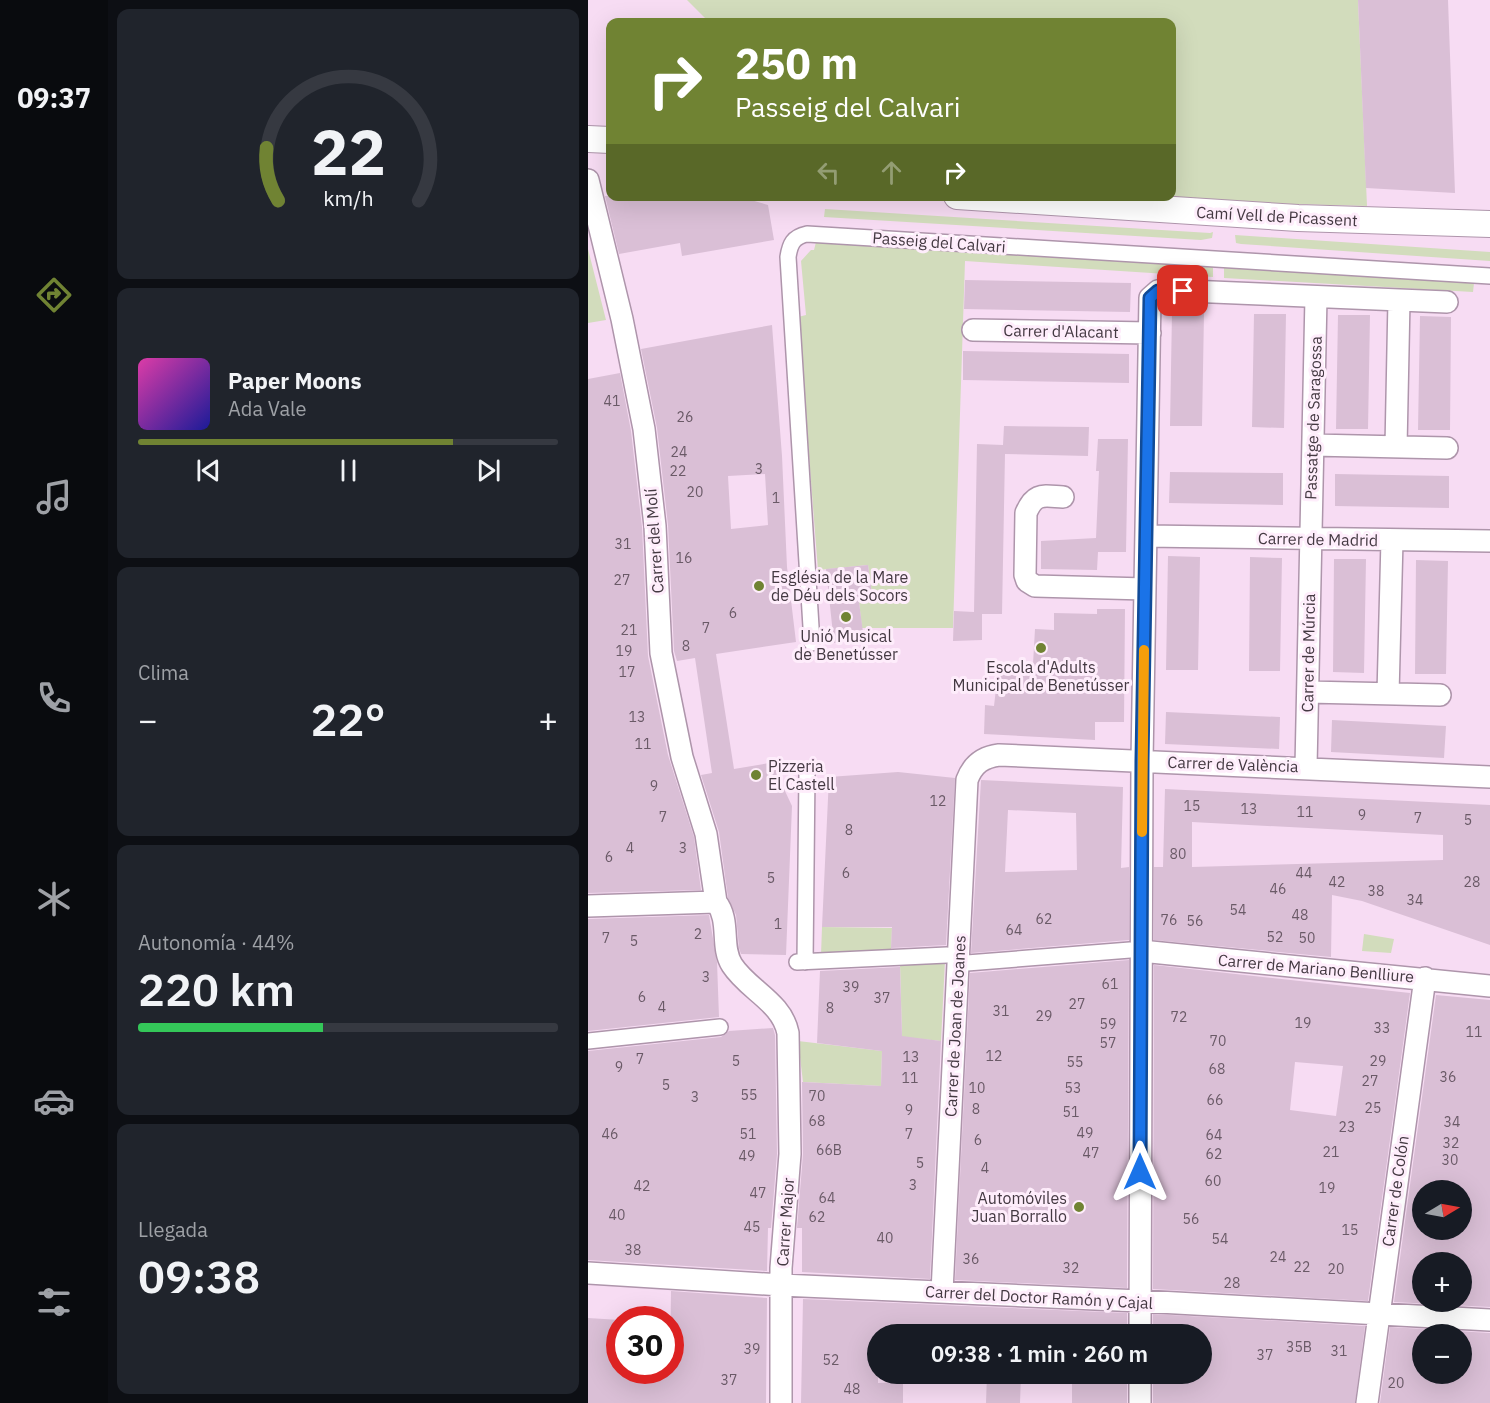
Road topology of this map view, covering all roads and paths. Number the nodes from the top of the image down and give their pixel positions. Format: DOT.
graph roads {
  1 [pos="588,139"];
  2 [pos="606,140"];
  3 [pos="588,180"];
  4 [pos="1034,201"];
  5 [pos="1490,224"];
  6 [pos="1490,276"];
  7 [pos="1316,297"];
  8 [pos="1399,300"];
  9 [pos="1447,302"];
  10 [pos="973,330"];
  11 [pos="1150,333"];
  12 [pos="1313,445"];
  13 [pos="1396,447"];
  14 [pos="1447,448"];
  15 [pos="1063,497"];
  16 [pos="1146,536"];
  17 [pos="1310,539"];
  18 [pos="1392,540"];
  19 [pos="1490,541"];
  20 [pos="1145,589"];
  21 [pos="812,643"];
  22 [pos="1308,692"];
  23 [pos="1388,694"];
  24 [pos="1440,694"];
  25 [pos="1142,760"];
  26 [pos="978,763"];
  27 [pos="1306,768"];
  28 [pos="807,771"];
  29 [pos="1490,777"];
  30 [pos="716,902"];
  31 [pos="588,906"];
  32 [pos="1136,951"];
  33 [pos="947,955"];
  34 [pos="967,963"];
  35 [pos="1425,978"];
  36 [pos="1490,986"];
  37 [pos="720,1027"];
  38 [pos="588,1041"];
  39 [pos="788,1041"];
  40 [pos="588,1273"];
  41 [pos="781,1286"];
  42 [pos="942,1293"];
  43 [pos="1140,1301"];
  44 [pos="1379,1314"];
  45 [pos="1490,1320"];
  46 [pos="1140,1324"];
  47 [pos="1140,1384"];
  48 [pos="781,1403"];
  49 [pos="1140,1403"];
  50 [pos="1367,1403"];
  1 -- 2 [label="street"];
  3 -- 30 [label="street, Carrer del Molí"];
  4 -- 5 [label="street, Camí Vell de Picassent"];
  6 -- 21 [label="street, Passeig del Calvari"];
  7 -- 8 [label="street"];
  7 -- 11 [label="street"];
  7 -- 12 [label="street, Passatge de Saragossa"];
  8 -- 9 [label="street"];
  8 -- 13 [label="street"];
  10 -- 11 [label="street, Carrer d'Alacant"];
  11 -- 16 [label="street"];
  12 -- 13 [label="street"];
  12 -- 17 [label="street, Passatge de Saragossa"];
  13 -- 14 [label="street"];
  15 -- 20 [label="street"];
  16 -- 17 [label="street, Carrer de Madrid"];
  16 -- 20 [label="street"];
  17 -- 18 [label="street, Carrer de Madrid"];
  17 -- 22 [label="street, Carrer de Múrcia"];
  18 -- 19 [label="street, Carrer de Madrid"];
  18 -- 23 [label="street"];
  20 -- 25 [label="street"];
  22 -- 23 [label="street"];
  22 -- 27 [label="street, Carrer de Múrcia"];
  23 -- 24 [label="street"];
  25 -- 26 [label="street, Carrer de València"];
  25 -- 27 [label="street, Carrer de València"];
  25 -- 32 [label="street"];
  26 -- 42 [label="street, Carrer de Joan de Joanes"];
  27 -- 29 [label="street, Carrer de València"];
  28 -- 33 [label="street"];
  30 -- 31 [label="street"];
  30 -- 39 [label="street, Carrer del Molí"];
  32 -- 34 [label="street, Carrer de Mariano Benlliure"];
  32 -- 35 [label="street, Carrer de Mariano Benlliure"];
  32 -- 43 [label="street"];
  35 -- 36 [label="street, Carrer de Mariano Benlliure"];
  35 -- 44 [label="street, Carrer de Colón"];
  37 -- 38 [label="street"];
  39 -- 41 [label="street, Carrer Major"];
  40 -- 41 [label="street, Carrer del Doctor Ramón y Cajal"];
  41 -- 42 [label="street, Carrer del Doctor Ramón y Cajal"];
  41 -- 48 [label="street, Carrer Major"];
  42 -- 43 [label="street, Carrer del Doctor Ramón y Cajal"];
  43 -- 44 [label="street, Carrer del Doctor Ramón y Cajal"];
  43 -- 46 [label="street"];
  44 -- 45 [label="street, Carrer del Doctor Ramón y Cajal"];
  44 -- 50 [label="street, Carrer de Colón"];
  47 -- 49 [label="street"];
}
